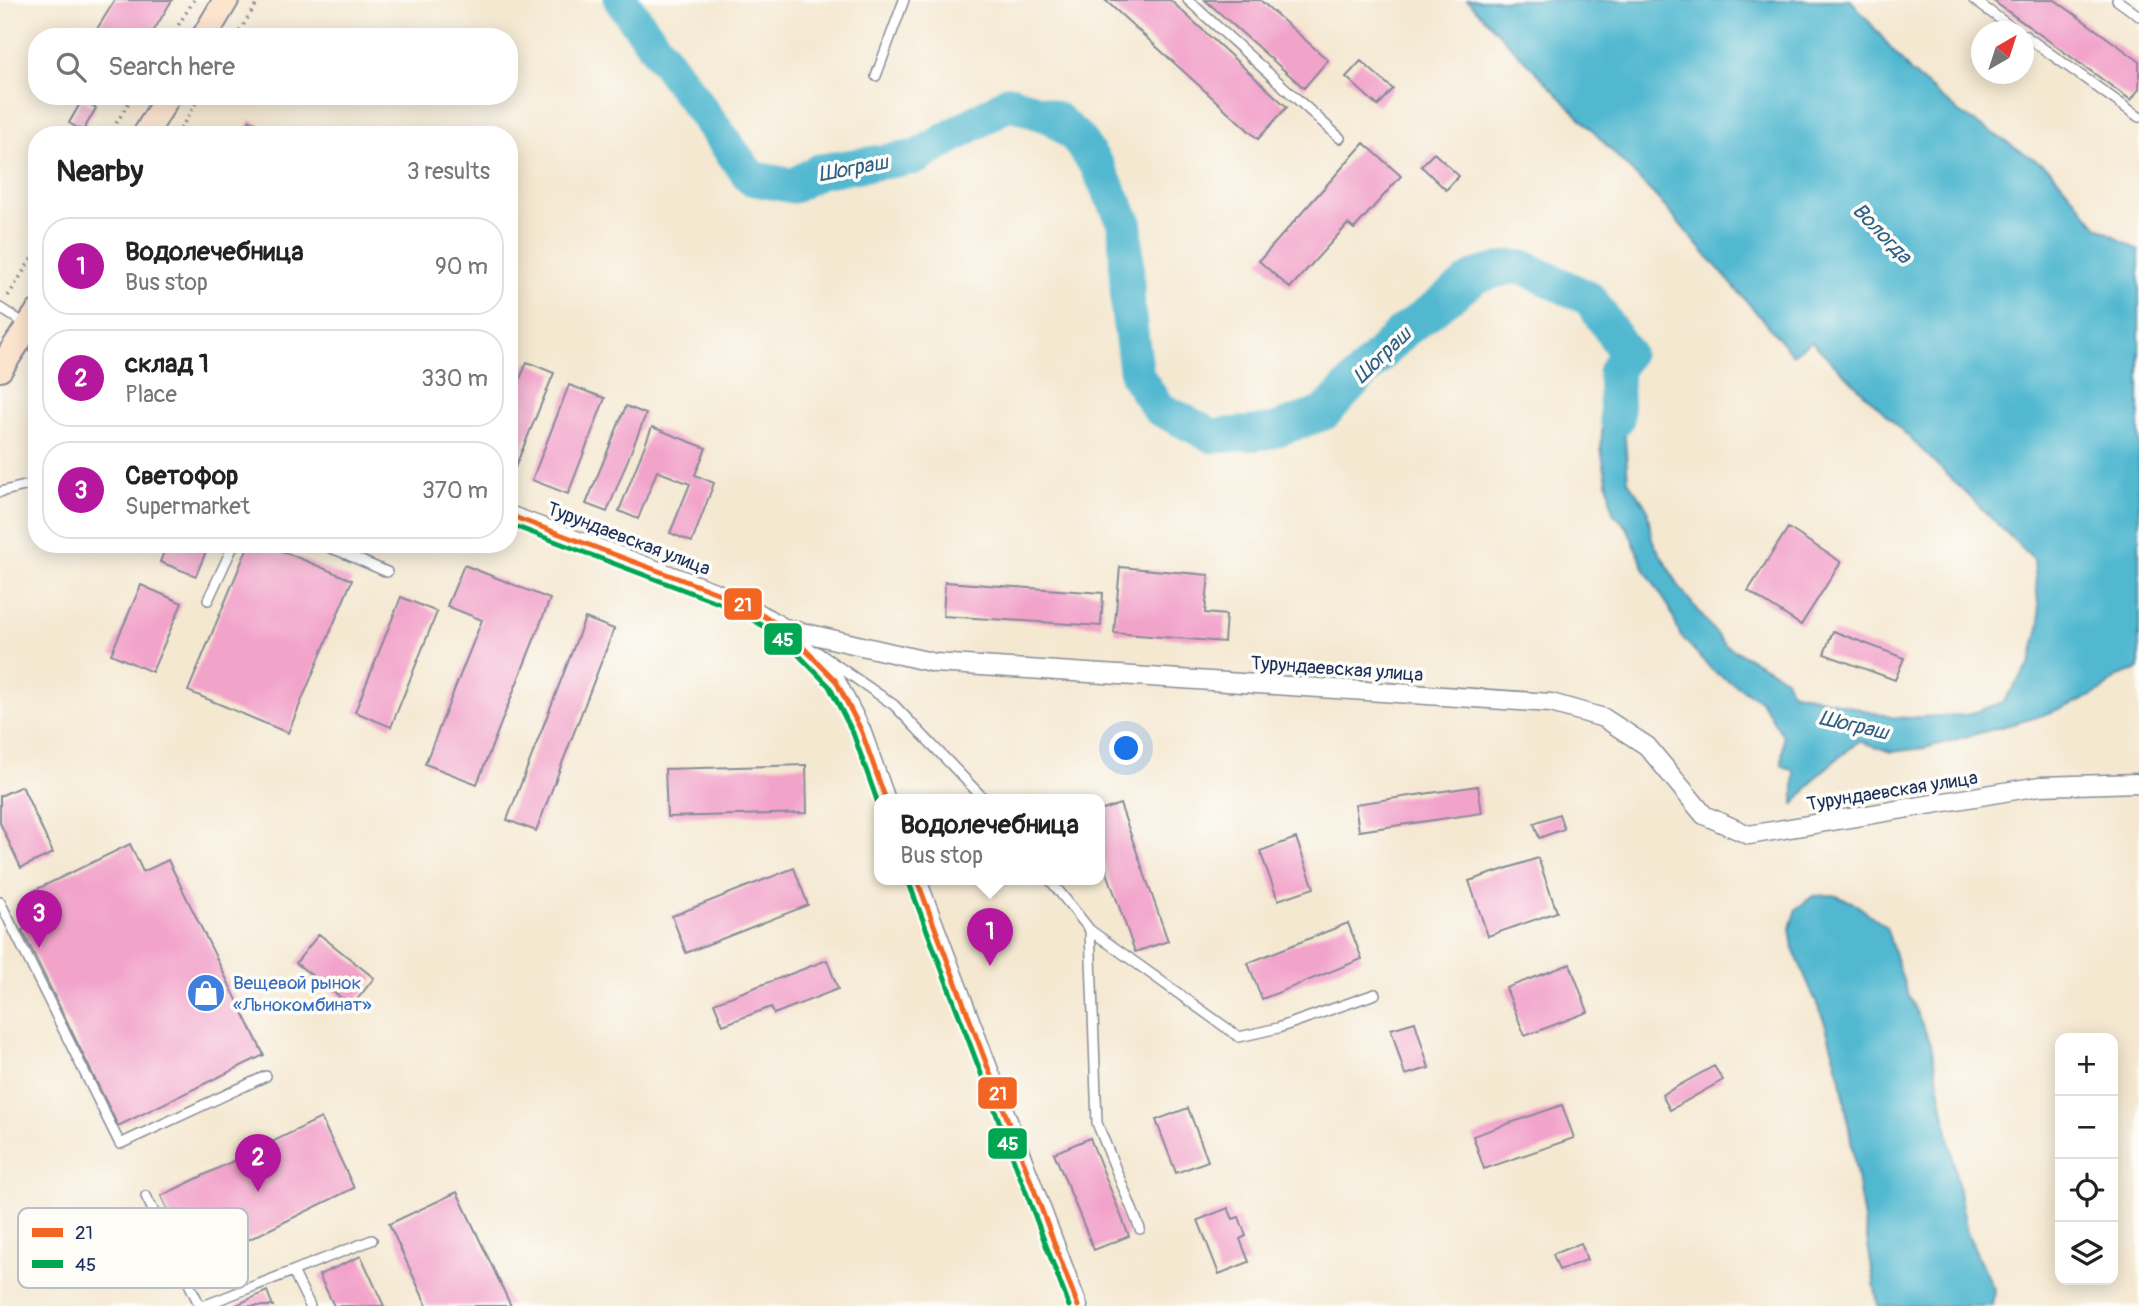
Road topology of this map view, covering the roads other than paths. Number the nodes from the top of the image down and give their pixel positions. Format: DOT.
graph roads {
  1 [pos="226,0"];
  2 [pos="904,0"];
  3 [pos="1188,0"];
  4 [pos="1973,0"];
  5 [pos="2117,0"];
  6 [pos="2139,16"];
  7 [pos="2003,21"];
  8 [pos="209,28"];
  9 [pos="2034,42"];
  10 [pos="876,76"];
  11 [pos="163,105"];
  12 [pos="2137,111"];
  13 [pos="150,126"];
  14 [pos="1339,138"];
  15 [pos="0,308"];
  16 [pos="28,320"];
  17 [pos="28,331"];
  18 [pos="0,369"];
  19 [pos="28,485"];
  20 [pos="0,492"];
  21 [pos="518,518"];
  22 [pos="230,553"];
  23 [pos="351,553"];
  24 [pos="387,572"];
  25 [pos="208,600"];
  26 [pos="784,628"];
  27 [pos="2139,783"];
  28 [pos="884,794"];
  29 [pos="979,794"];
  30 [pos="919,885"];
  31 [pos="1054,885"];
  32 [pos="0,902"];
  33 [pos="1090,930"];
  34 [pos="1376,994"];
  35 [pos="266,1076"];
  36 [pos="146,1196"];
  37 [pos="152,1208"];
  38 [pos="1140,1229"];
  39 [pos="372,1240"];
  40 [pos="293,1271"];
  41 [pos="192,1288"];
  42 [pos="201,1306"];
  43 [pos="310,1306"];
  44 [pos="1078,1306"];
  1 -- 8 [label="street"];
  2 -- 10 [label="lane"];
  3 -- 14 [label="lane"];
  4 -- 7 [label="lane"];
  5 -- 6 [label="lane"];
  9 -- 12 [label="lane"];
  11 -- 13 [label="street"];
  15 -- 16 [label="lane"];
  17 -- 18 [label="street"];
  19 -- 20 [label="lane"];
  21 -- 26 [label="street, Турундаевская улица"];
  22 -- 25 [label="lane"];
  23 -- 24 [label="lane"];
  26 -- 27 [label="street, Турундаевская улица"];
  26 -- 28 [label="street"];
  26 -- 29 [label="lane"];
  30 -- 44 [label="street"];
  31 -- 33 [label="lane"];
  32 -- 35 [label="lane"];
  33 -- 34 [label="lane"];
  33 -- 38 [label="lane"];
  36 -- 37 [label="lane"];
  39 -- 40 [label="lane"];
  40 -- 42 [label="lane"];
  40 -- 43 [label="lane"];
  41 -- 42 [label="lane"];
}
